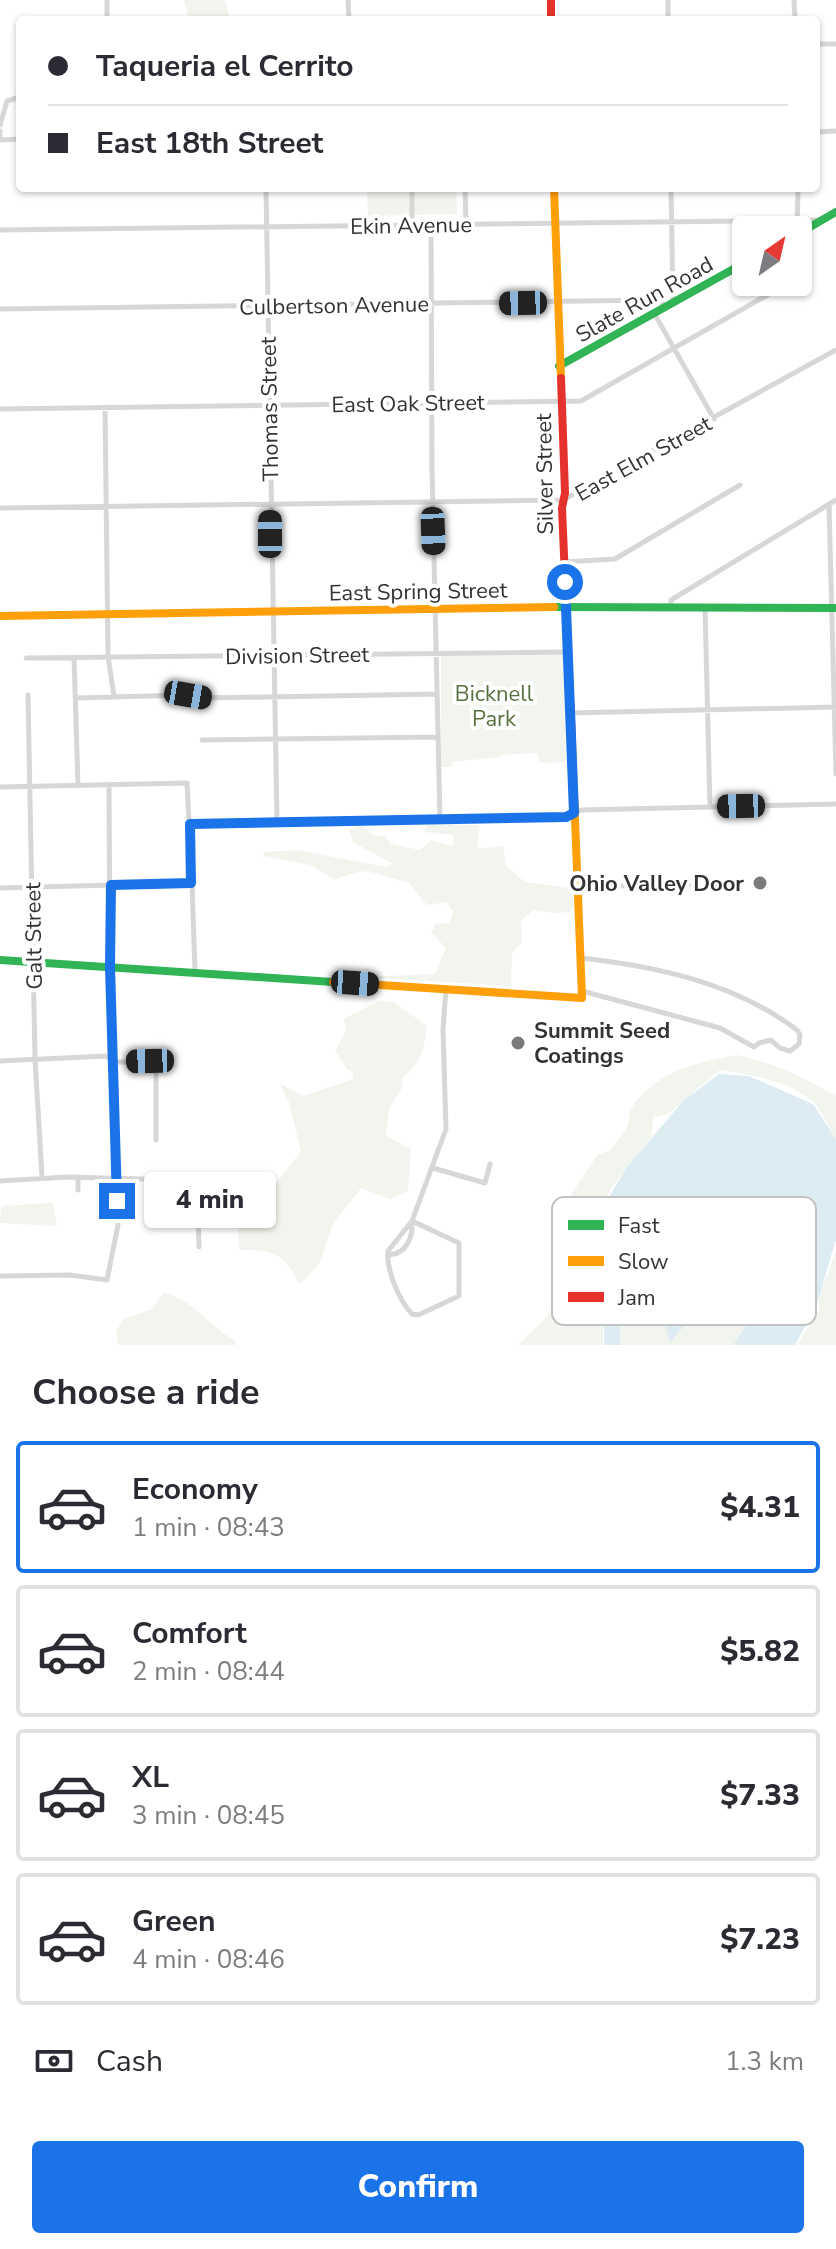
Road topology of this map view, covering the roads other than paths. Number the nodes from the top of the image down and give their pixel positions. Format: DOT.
graph roads {
  1 [pos="16,97"];
  2 [pos="0,128"];
  3 [pos="0,140"];
  4 [pos="266,192"];
  5 [pos="412,192"];
  6 [pos="465,192"];
  7 [pos="554,192"];
  8 [pos="671,192"];
  9 [pos="798,192"];
  10 [pos="836,212"];
  11 [pos="797,216"];
  12 [pos="812,220"];
  13 [pos="821,220"];
  14 [pos="732,221"];
  15 [pos="671,222"];
  16 [pos="554,223"];
  17 [pos="466,224"];
  18 [pos="412,225"];
  19 [pos="431,225"];
  20 [pos="812,225"];
  21 [pos="267,227"];
  22 [pos="0,230"];
  23 [pos="732,270"];
  24 [pos="766,296"];
  25 [pos="558,302"];
  26 [pos="431,304"];
  27 [pos="670,304"];
  28 [pos="267,307"];
  29 [pos="0,309"];
  30 [pos="654,313"];
  31 [pos="674,348"];
  32 [pos="836,350"];
  33 [pos="559,366"];
  34 [pos="560,401"];
  35 [pos="431,403"];
  36 [pos="269,405"];
  37 [pos="105,407"];
  38 [pos="0,409"];
  39 [pos="714,419"];
  40 [pos="740,485"];
  41 [pos="563,500"];
  42 [pos="836,500"];
  43 [pos="433,502"];
  44 [pos="270,504"];
  45 [pos="829,504"];
  46 [pos="107,507"];
  47 [pos="0,508"];
  48 [pos="564,562"];
  49 [pos="566,607"];
  50 [pos="671,608"];
  51 [pos="705,608"];
  52 [pos="834,608"];
  53 [pos="435,609"];
  54 [pos="271,611"];
  55 [pos="107,614"];
  56 [pos="0,616"];
  57 [pos="568,652"];
  58 [pos="436,653"];
  59 [pos="108,656"];
  60 [pos="272,656"];
  61 [pos="74,657"];
  62 [pos="26,658"];
  63 [pos="437,694"];
  64 [pos="28,695"];
  65 [pos="114,697"];
  66 [pos="274,697"];
  67 [pos="76,698"];
  68 [pos="835,707"];
  69 [pos="708,710"];
  70 [pos="570,713"];
  71 [pos="438,737"];
  72 [pos="202,740"];
  73 [pos="275,740"];
  74 [pos="836,774"];
  75 [pos="78,785"];
  76 [pos="109,785"];
  77 [pos="29,786"];
  78 [pos="0,787"];
  79 [pos="836,804"];
  80 [pos="710,807"];
  81 [pos="574,813"];
  82 [pos="440,820"];
  83 [pos="277,823"];
  84 [pos="190,824"];
  85 [pos="191,883"];
  86 [pos="745,883"];
  87 [pos="111,885"];
  88 [pos="32,886"];
  89 [pos="578,887"];
  90 [pos="0,888"];
  91 [pos="580,958"];
  92 [pos="0,960"];
  93 [pos="34,962"];
  94 [pos="110,967"];
  95 [pos="195,973"];
  96 [pos="446,989"];
  97 [pos="582,995"];
  98 [pos="35,1059"];
  99 [pos="113,1060"];
  100 [pos="0,1061"];
  101 [pos="156,1140"];
  102 [pos="490,1164"];
  103 [pos="433,1168"];
  104 [pos="42,1177"];
  105 [pos="78,1177"];
  106 [pos="117,1177"];
  107 [pos="0,1181"];
  108 [pos="78,1190"];
  109 [pos="412,1221"];
  110 [pos="199,1247"];
  111 [pos="388,1251"];
  112 [pos="0,1276"];
  1 -- 2 [label="street"];
  2 -- 3 [label="street"];
  4 -- 21 [label="street, Thomas Street"];
  5 -- 18 [label="street"];
  6 -- 17 [label="street"];
  7 -- 16 [label="main road, Silver Street"];
  8 -- 15 [label="street"];
  9 -- 11 [label="street"];
  10 -- 13 [label="main road"];
  12 -- 13 [label="street, Ekin Avenue"];
  13 -- 20 [label="main road"];
  14 -- 15 [label="street, Ekin Avenue"];
  15 -- 16 [label="street, Ekin Avenue"];
  15 -- 27 [label="street"];
  16 -- 17 [label="street, Ekin Avenue"];
  16 -- 25 [label="main road, Silver Street"];
  17 -- 19 [label="street, Ekin Avenue"];
  18 -- 19 [label="street, Ekin Avenue"];
  18 -- 21 [label="street, Ekin Avenue"];
  19 -- 26 [label="street"];
  21 -- 22 [label="street, Ekin Avenue"];
  21 -- 28 [label="street, Thomas Street"];
  23 -- 27 [label="main road, Slate Run Road"];
  24 -- 31 [label="street, East Oak Street"];
  25 -- 26 [label="street, Culbertson Avenue"];
  25 -- 27 [label="street, Culbertson Avenue"];
  25 -- 33 [label="main road, Silver Street"];
  26 -- 28 [label="street, Culbertson Avenue"];
  26 -- 35 [label="street"];
  27 -- 30 [label="main road, Slate Run Road"];
  28 -- 29 [label="street, Culbertson Avenue"];
  28 -- 36 [label="street, Thomas Street"];
  30 -- 31 [label="street"];
  30 -- 33 [label="main road, Slate Run Road"];
  31 -- 34 [label="street, East Oak Street"];
  31 -- 39 [label="street"];
  32 -- 39 [label="street, East Elm Street"];
  33 -- 34 [label="main road, Silver Street"];
  34 -- 35 [label="street, East Oak Street"];
  34 -- 41 [label="main road, Silver Street"];
  35 -- 36 [label="street, East Oak Street"];
  35 -- 43 [label="street"];
  36 -- 37 [label="street, East Oak Street"];
  36 -- 44 [label="street, Thomas Street"];
  37 -- 38 [label="street, East Oak Street"];
  37 -- 46 [label="street"];
  39 -- 41 [label="street, East Elm Street"];
  40 -- 48 [label="street"];
  41 -- 43 [label="street, East Elm Street"];
  41 -- 48 [label="main road, Silver Street"];
  42 -- 45 [label="street"];
  43 -- 44 [label="street, East Elm Street"];
  43 -- 53 [label="street"];
  44 -- 46 [label="street, East Elm Street"];
  44 -- 54 [label="street, Thomas Street"];
  45 -- 50 [label="street"];
  45 -- 52 [label="street"];
  46 -- 47 [label="street, East Elm Street"];
  46 -- 55 [label="street"];
  48 -- 49 [label="main road, Silver Street"];
  49 -- 50 [label="main road, East Spring Street"];
  49 -- 53 [label="main road, East Spring Street"];
  49 -- 57 [label="main road, Silver Street"];
  50 -- 51 [label="main road, East Spring Street"];
  51 -- 52 [label="main road, East Spring Street"];
  51 -- 69 [label="street"];
  52 -- 68 [label="street"];
  53 -- 54 [label="main road, East Spring Street"];
  53 -- 58 [label="street"];
  54 -- 55 [label="main road, East Spring Street"];
  54 -- 60 [label="street, Thomas Street"];
  55 -- 56 [label="main road, East Spring Street"];
  55 -- 59 [label="street"];
  57 -- 58 [label="street, Division Street"];
  57 -- 70 [label="main road, Silver Street"];
  58 -- 60 [label="street, Division Street"];
  58 -- 63 [label="street"];
  59 -- 60 [label="street, Division Street"];
  59 -- 61 [label="street, Division Street"];
  59 -- 65 [label="street"];
  60 -- 66 [label="street, Thomas Street"];
  61 -- 62 [label="street, Division Street"];
  61 -- 67 [label="street"];
  63 -- 66 [label="street"];
  63 -- 71 [label="street"];
  64 -- 77 [label="street, Galt Street"];
  65 -- 66 [label="street"];
  65 -- 67 [label="street"];
  66 -- 73 [label="street, Thomas Street"];
  67 -- 75 [label="street"];
  68 -- 69 [label="street"];
  68 -- 74 [label="street"];
  69 -- 70 [label="street"];
  69 -- 80 [label="street"];
  70 -- 81 [label="main road, Silver Street"];
  71 -- 73 [label="street"];
  71 -- 82 [label="street"];
  72 -- 73 [label="street"];
  73 -- 83 [label="street, Thomas Street"];
  75 -- 76 [label="street"];
  75 -- 77 [label="street"];
  76 -- 84 [label="street"];
  76 -- 87 [label="street"];
  77 -- 78 [label="street"];
  77 -- 88 [label="street, Galt Street"];
  79 -- 80 [label="street"];
  80 -- 81 [label="street"];
  81 -- 82 [label="street"];
  81 -- 89 [label="main road, Silver Street"];
  82 -- 83 [label="street"];
  83 -- 84 [label="street"];
  84 -- 85 [label="street"];
  85 -- 87 [label="street"];
  85 -- 95 [label="street"];
  86 -- 89 [label="street"];
  87 -- 88 [label="street"];
  87 -- 94 [label="street"];
  88 -- 90 [label="street"];
  88 -- 93 [label="street, Galt Street"];
  89 -- 91 [label="main road, Silver Street"];
  91 -- 97 [label="main road, Silver Street"];
  91 -- 97 [label="street"];
  92 -- 93 [label="main road"];
  93 -- 94 [label="main road"];
  93 -- 98 [label="street, Galt Street"];
  94 -- 95 [label="main road"];
  94 -- 99 [label="street"];
  95 -- 96 [label="main road"];
  96 -- 97 [label="main road"];
  96 -- 103 [label="street"];
  98 -- 99 [label="street"];
  98 -- 100 [label="street"];
  98 -- 104 [label="street, Galt Street"];
  99 -- 101 [label="street"];
  99 -- 106 [label="street"];
  102 -- 103 [label="street"];
  103 -- 109 [label="street"];
  104 -- 105 [label="street"];
  104 -- 107 [label="street"];
  105 -- 106 [label="street"];
  105 -- 108 [label="street"];
  106 -- 110 [label="street"];
  106 -- 112 [label="street"];
  109 -- 111 [label="street"];
  109 -- 111 [label="street"];
  109 -- 111 [label="street"];
}
